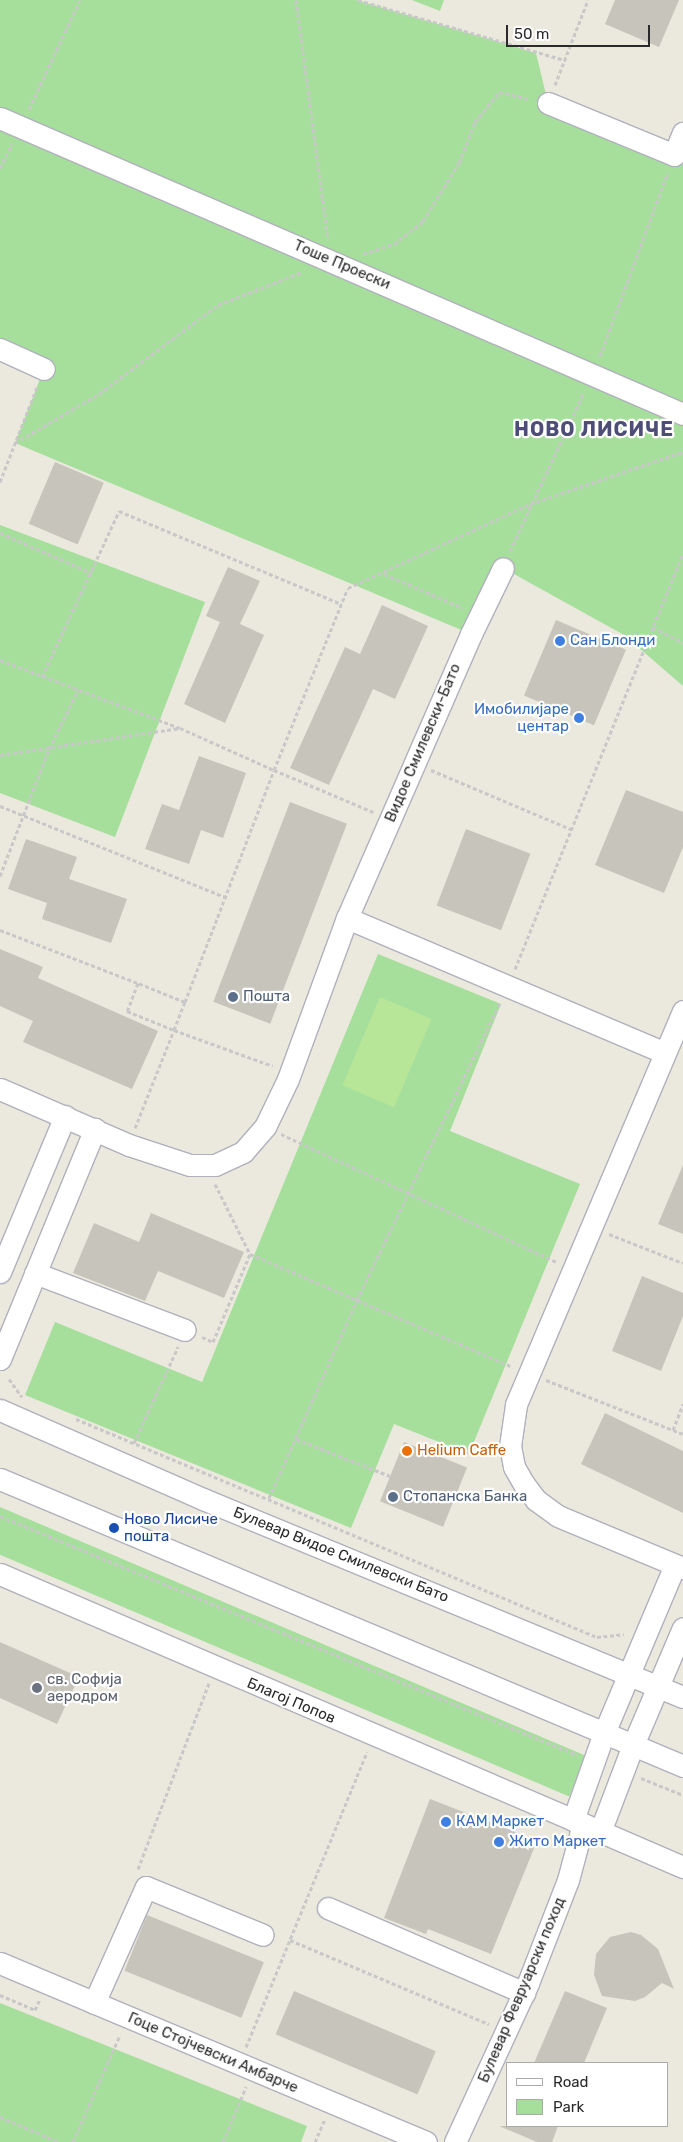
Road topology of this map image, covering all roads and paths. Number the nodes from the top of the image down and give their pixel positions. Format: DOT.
graph roads {
  1 [pos="80,0"];
  2 [pos="296,0"];
  3 [pos="358,0"];
  4 [pos="588,0"];
  5 [pos="565,60"];
  6 [pos="548,103"];
  7 [pos="0,118"];
  8 [pos="21,127"];
  9 [pos="683,133"];
  10 [pos="0,168"];
  11 [pos="331,260"];
  12 [pos="0,350"];
  13 [pos="44,369"];
  14 [pos="683,414"];
  15 [pos="14,443"];
  16 [pos="683,452"];
  17 [pos="0,482"];
  18 [pos="0,533"];
  19 [pos="683,554"];
  20 [pos="503,568"];
  21 [pos="92,573"];
  22 [pos="383,574"];
  23 [pos="341,604"];
  24 [pos="480,615"];
  25 [pos="653,627"];
  26 [pos="683,643"];
  27 [pos="0,660"];
  28 [pos="42,677"];
  29 [pos="78,690"];
  30 [pos="180,728"];
  31 [pos="49,749"];
  32 [pos="0,755"];
  33 [pos="415,763"];
  34 [pos="274,770"];
  35 [pos="0,806"];
  36 [pos="24,814"];
  37 [pos="390,820"];
  38 [pos="571,829"];
  39 [pos="0,876"];
  40 [pos="225,897"];
  41 [pos="347,918"];
  42 [pos="0,930"];
  43 [pos="138,984"];
  44 [pos="507,987"];
  45 [pos="185,1002"];
  46 [pos="683,1011"];
  47 [pos="174,1030"];
  48 [pos="665,1053"];
  49 [pos="289,1072"];
  50 [pos="0,1088"];
  51 [pos="65,1116"];
  52 [pos="265,1126"];
  53 [pos="95,1129"];
  54 [pos="129,1145"];
  55 [pos="206,1165"];
  56 [pos="409,1195"];
  57 [pos="592,1228"];
  58 [pos="683,1263"];
  59 [pos="573,1270"];
  60 [pos="0,1272"];
  61 [pos="35,1273"];
  62 [pos="357,1300"];
  63 [pos="185,1330"];
  64 [pos="0,1360"];
  65 [pos="529,1374"];
  66 [pos="9,1379"];
  67 [pos="31,1401"];
  68 [pos="683,1404"];
  69 [pos="0,1410"];
  70 [pos="74,1418"];
  71 [pos="673,1430"];
  72 [pos="683,1434"];
  73 [pos="296,1438"];
  74 [pos="390,1476"];
  75 [pos="0,1480"];
  76 [pos="269,1498"];
  77 [pos="0,1516"];
  78 [pos="679,1566"];
  79 [pos="0,1574"];
  80 [pos="683,1628"];
  81 [pos="629,1633"];
  82 [pos="215,1668"];
  83 [pos="628,1675"];
  84 [pos="657,1686"];
  85 [pos="683,1697"];
  86 [pos="604,1733"];
  87 [pos="374,1736"];
  88 [pos="633,1745"];
  89 [pos="580,1756"];
  90 [pos="683,1766"];
  91 [pos="636,1776"];
  92 [pos="683,1795"];
  93 [pos="585,1825"];
  94 [pos="683,1867"];
  95 [pos="136,1874"];
  96 [pos="328,1908"];
  97 [pos="263,1935"];
  98 [pos="290,1940"];
  99 [pos="0,1963"];
  100 [pos="524,1992"];
  101 [pos="0,1995"];
  102 [pos="42,1996"];
  103 [pos="94,2003"];
  104 [pos="122,2030"];
  105 [pos="507,2032"];
  106 [pos="243,2073"];
  107 [pos="0,2117"];
  108 [pos="59,2142"];
  109 [pos="74,2142"];
  110 [pos="222,2142"];
  111 [pos="426,2142"];
  112 [pos="455,2142"];
  1 -- 8 [label="path"];
  2 -- 11 [label="path"];
  3 -- 5 [label="path"];
  4 -- 5 [label="path"];
  5 -- 6 [label="path"];
  6 -- 9 [label="street"];
  6 -- 11 [label="path"];
  7 -- 8 [label="street, Тоше Проески"];
  8 -- 10 [label="path"];
  8 -- 11 [label="street, Тоше Проески"];
  11 -- 14 [label="street, Тоше Проески"];
  11 -- 15 [label="path"];
  12 -- 13 [label="street"];
  13 -- 15 [label="path"];
  15 -- 17 [label="path"];
  16 -- 22 [label="path"];
  18 -- 21 [label="path"];
  19 -- 25 [label="path"];
  20 -- 24 [label="street, Видое Смилевски-Бато"];
  21 -- 23 [label="path"];
  21 -- 28 [label="path"];
  22 -- 23 [label="path"];
  22 -- 24 [label="path"];
  23 -- 34 [label="path"];
  24 -- 33 [label="street, Видое Смилевски-Бато"];
  25 -- 26 [label="path"];
  25 -- 38 [label="path"];
  27 -- 28 [label="path"];
  28 -- 29 [label="path"];
  29 -- 30 [label="path"];
  29 -- 31 [label="path"];
  30 -- 31 [label="path"];
  30 -- 34 [label="path"];
  31 -- 32 [label="path"];
  31 -- 36 [label="path"];
  33 -- 37 [label="street, Видое Смилевски-Бато"];
  33 -- 38 [label="path"];
  34 -- 37 [label="path"];
  34 -- 40 [label="path"];
  35 -- 36 [label="path"];
  36 -- 39 [label="path"];
  36 -- 40 [label="path"];
  37 -- 41 [label="street, Видое Смилевски-Бато"];
  38 -- 44 [label="path"];
  40 -- 45 [label="path"];
  41 -- 44 [label="street"];
  41 -- 49 [label="street, Видое Смилевски-Бато"];
  42 -- 43 [label="path"];
  43 -- 45 [label="path"];
  43 -- 47 [label="path"];
  44 -- 48 [label="street"];
  44 -- 56 [label="path"];
  45 -- 47 [label="path"];
  46 -- 48 [label="street"];
  47 -- 49 [label="path"];
  47 -- 54 [label="path"];
  48 -- 57 [label="street"];
  49 -- 52 [label="street, Видое Смилевски-Бато"];
  50 -- 51 [label="street"];
  51 -- 53 [label="street"];
  51 -- 60 [label="street"];
  52 -- 55 [label="street, Видое Смилевски-Бато"];
  52 -- 56 [label="path"];
  53 -- 54 [label="street"];
  53 -- 61 [label="street"];
  54 -- 55 [label="street"];
  55 -- 62 [label="path"];
  56 -- 59 [label="path"];
  56 -- 62 [label="path"];
  57 -- 58 [label="path"];
  57 -- 59 [label="street"];
  59 -- 65 [label="street"];
  61 -- 63 [label="street"];
  61 -- 64 [label="street"];
  62 -- 65 [label="path"];
  62 -- 73 [label="path"];
  65 -- 71 [label="path"];
  65 -- 78 [label="street"];
  66 -- 67 [label="path"];
  68 -- 71 [label="path"];
  69 -- 83 [label="street, Булевар Видое Смилевски Бато"];
  70 -- 76 [label="path"];
  71 -- 72 [label="path"];
  73 -- 74 [label="path"];
  73 -- 76 [label="path"];
  75 -- 86 [label="street"];
  76 -- 81 [label="path"];
  77 -- 89 [label="path"];
  78 -- 83 [label="street"];
  79 -- 82 [label="street, Благој Попов"];
  80 -- 84 [label="street"];
  82 -- 87 [label="street, Благој Попов"];
  82 -- 95 [label="path"];
  83 -- 84 [label="street, Булевар Видое Смилевски Бато"];
  83 -- 86 [label="street"];
  84 -- 85 [label="street, Булевар Видое Смилевски Бато"];
  84 -- 88 [label="street"];
  86 -- 88 [label="street"];
  86 -- 93 [label="street"];
  87 -- 93 [label="street, Благој Попов"];
  87 -- 98 [label="path"];
  88 -- 90 [label="street"];
  88 -- 93 [label="street"];
  91 -- 92 [label="path"];
  93 -- 94 [label="street"];
  93 -- 100 [label="street, Булевар Февруарски поход"];
  96 -- 100 [label="street"];
  97 -- 103 [label="street"];
  98 -- 105 [label="path"];
  98 -- 106 [label="path"];
  99 -- 103 [label="street, Гоце Стојчевски Амбарче"];
  100 -- 105 [label="street, Булевар Февруарски поход"];
  101 -- 102 [label="path"];
  103 -- 106 [label="street, Гоце Стојчевски Амбарче"];
  104 -- 109 [label="path"];
  105 -- 112 [label="street, Булевар Февруарски поход"];
  106 -- 110 [label="path"];
  106 -- 111 [label="street, Гоце Стојчевски Амбарче"];
  107 -- 108 [label="path"];
}
